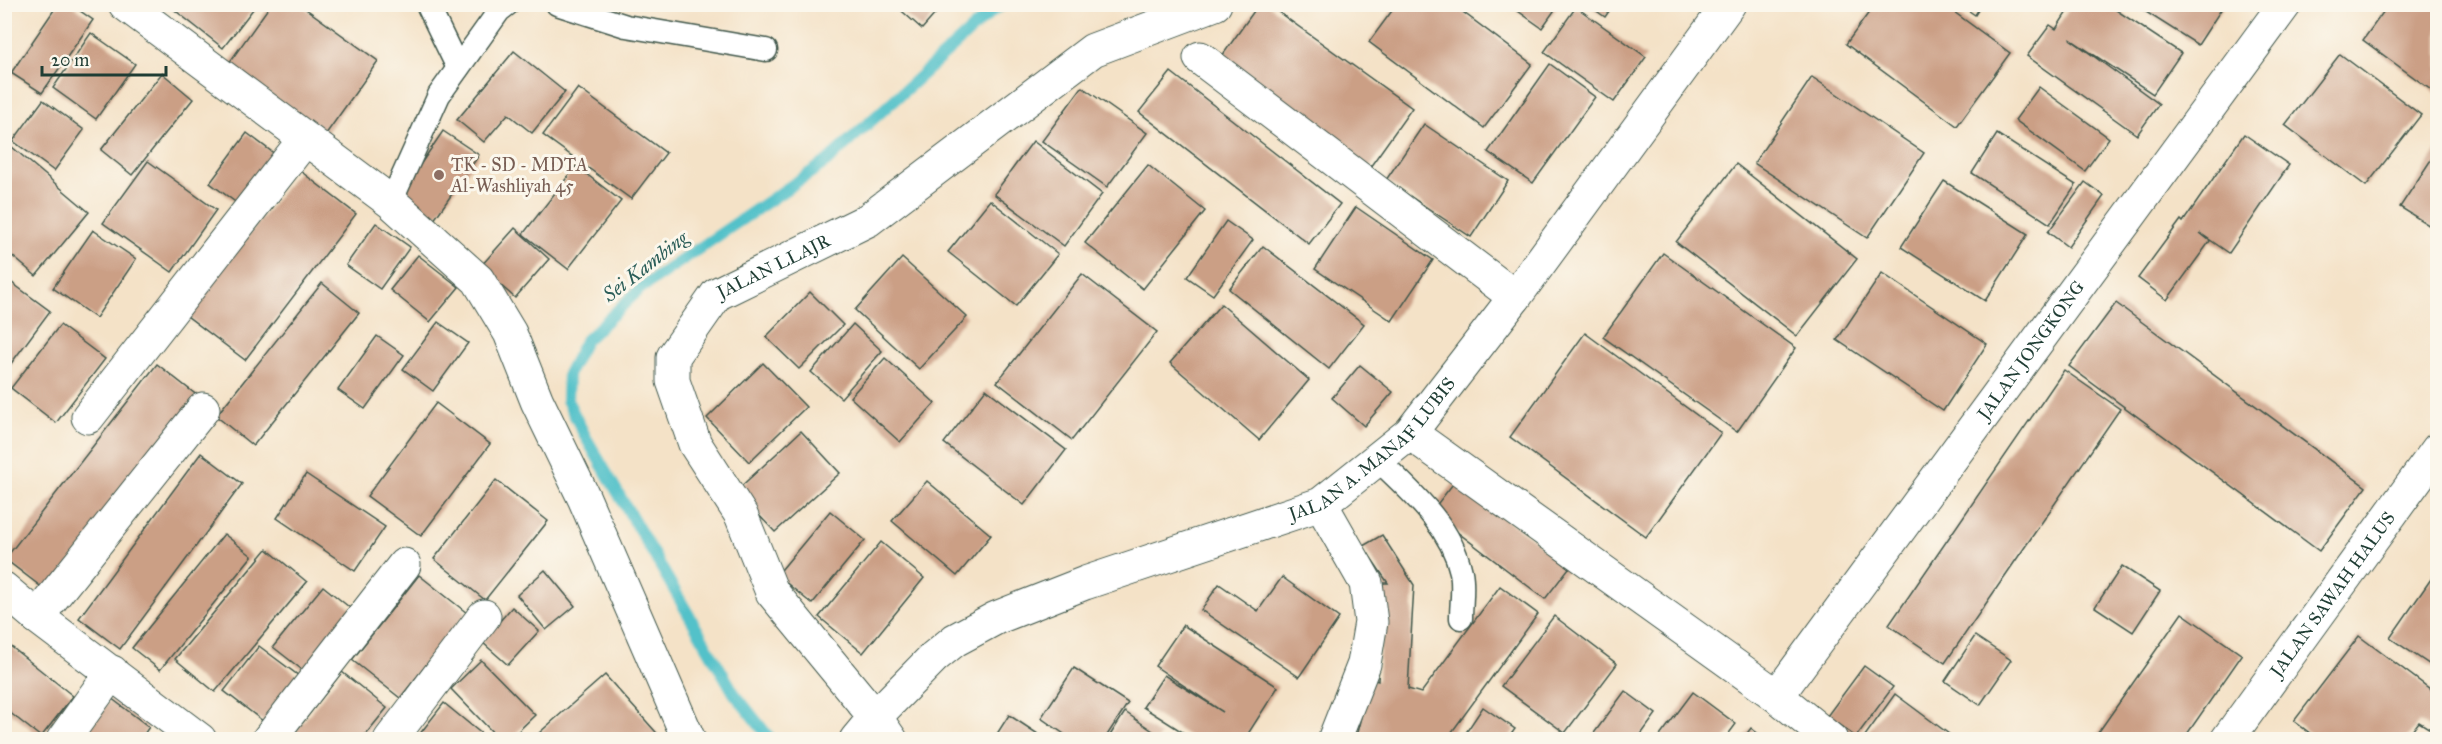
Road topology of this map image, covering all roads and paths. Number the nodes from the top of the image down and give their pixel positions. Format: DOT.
graph roads {
  1 [pos="125,4"];
  2 [pos="427,4"];
  3 [pos="508,4"];
  4 [pos="557,4"];
  5 [pos="1215,4"];
  6 [pos="2285,4"];
  7 [pos="1717,9"];
  8 [pos="766,50"];
  9 [pos="1200,58"];
  10 [pos="458,68"];
  11 [pos="305,140"];
  12 [pos="391,202"];
  13 [pos="1515,297"];
  14 [pos="203,410"];
  15 [pos="88,417"];
  16 [pos="1410,433"];
  17 [pos="2438,449"];
  18 [pos="1377,459"];
  19 [pos="1321,504"];
  20 [pos="404,565"];
  21 [pos="4,589"];
  22 [pos="483,616"];
  23 [pos="37,617"];
  24 [pos="1461,618"];
  25 [pos="112,672"];
  26 [pos="1776,696"];
  27 [pos="874,732"];
  28 [pos="63,740"];
  29 [pos="200,740"];
  30 [pos="268,740"];
  31 [pos="390,740"];
  32 [pos="689,740"];
  33 [pos="1334,740"];
  34 [pos="1831,740"];
  35 [pos="2227,740"];
  1 -- 11 [label="street"];
  2 -- 10 [label="lane"];
  3 -- 10 [label="lane"];
  4 -- 8 [label="lane"];
  5 -- 27 [label="street, JALAN LLAJR"];
  6 -- 26 [label="street, JALAN JONGKONG"];
  7 -- 13 [label="street, JALAN A. MANAF LUBIS"];
  9 -- 13 [label="street"];
  10 -- 12 [label="lane"];
  11 -- 12 [label="street"];
  11 -- 15 [label="street"];
  12 -- 32 [label="street"];
  13 -- 16 [label="street, JALAN A. MANAF LUBIS"];
  14 -- 23 [label="street"];
  16 -- 18 [label="street, JALAN A. MANAF LUBIS"];
  16 -- 26 [label="street"];
  17 -- 35 [label="street, JALAN SAWAH HALUS"];
  18 -- 19 [label="street, JALAN A. MANAF LUBIS"];
  18 -- 24 [label="lane"];
  19 -- 27 [label="street, JALAN A. MANAF LUBIS"];
  19 -- 33 [label="street"];
  20 -- 30 [label="street"];
  21 -- 23 [label="street"];
  22 -- 31 [label="street"];
  23 -- 25 [label="street"];
  25 -- 28 [label="street"];
  25 -- 29 [label="street"];
  26 -- 34 [label="street"];
}
